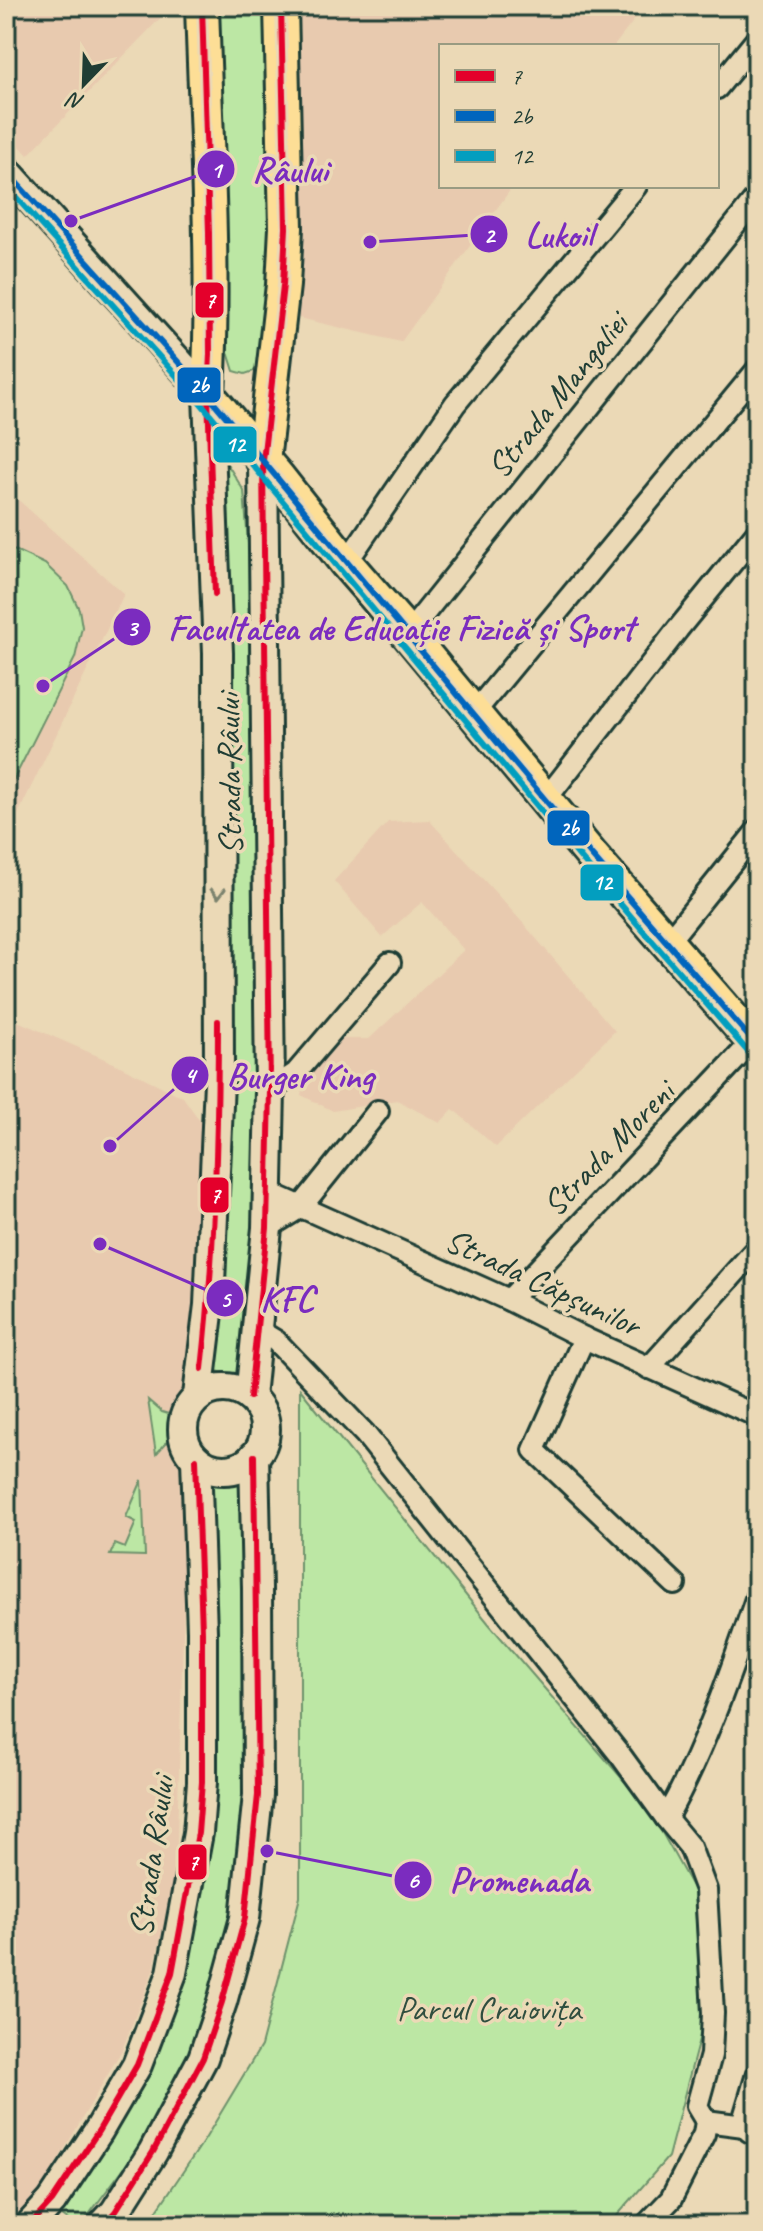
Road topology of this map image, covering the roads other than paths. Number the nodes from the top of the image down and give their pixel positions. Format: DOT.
graph roads {
  1 [pos="202,6"];
  2 [pos="281,6"];
  3 [pos="757,39"];
  4 [pos="719,86"];
  5 [pos="6,171"];
  6 [pos="634,188"];
  7 [pos="757,197"];
  8 [pos="210,321"];
  9 [pos="165,347"];
  10 [pos="757,370"];
  11 [pos="208,395"];
  12 [pos="263,461"];
  13 [pos="757,532"];
  14 [pos="346,563"];
  15 [pos="408,634"];
  16 [pos="474,713"];
  17 [pos="546,799"];
  18 [pos="757,831"];
  19 [pos="667,943"];
  20 [pos="390,963"];
  21 [pos="755,1043"];
  22 [pos="270,1090"];
  23 [pos="378,1111"];
  24 [pos="268,1192"];
  25 [pos="301,1207"];
  26 [pos="267,1228"];
  27 [pos="757,1248"];
  28 [pos="509,1300"];
  29 [pos="258,1330"];
  30 [pos="584,1338"];
  31 [pos="649,1368"];
  32 [pos="198,1396"];
  33 [pos="250,1397"];
  34 [pos="757,1416"];
  35 [pos="254,1456"];
  36 [pos="196,1459"];
  37 [pos="675,1584"];
  38 [pos="757,1596"];
  39 [pos="666,1818"];
  40 [pos="757,2074"];
  41 [pos="706,2121"];
  42 [pos="751,2130"];
  43 [pos="30,2225"];
  44 [pos="103,2225"];
  45 [pos="646,2225"];
  1 -- 8 [label="main road, Strada Râului"];
  2 -- 12 [label="main road, Strada Râului"];
  3 -- 4 [label="street"];
  5 -- 9 [label="main road"];
  6 -- 14 [label="street"];
  7 -- 15 [label="street, Strada Mangaliei"];
  8 -- 9 [label="main road"];
  8 -- 11 [label="main road, Strada Râului"];
  9 -- 11 [label="main road"];
  10 -- 16 [label="street"];
  11 -- 12 [label="main road"];
  11 -- 32 [label="main road, Strada Râului, one-way"];
  12 -- 14 [label="main road"];
  12 -- 22 [label="main road, Strada Râului"];
  13 -- 17 [label="street"];
  14 -- 15 [label="main road"];
  15 -- 16 [label="main road"];
  16 -- 17 [label="main road"];
  17 -- 19 [label="main road"];
  18 -- 19 [label="street"];
  19 -- 21 [label="main road"];
  20 -- 22 [label="street"];
  21 -- 28 [label="street, Strada Moreni"];
  22 -- 24 [label="main road, Strada Râului"];
  23 -- 25 [label="street"];
  24 -- 25 [label="street, Strada Căpșunilor"];
  24 -- 26 [label="main road, Strada Râului"];
  25 -- 26 [label="street"];
  25 -- 28 [label="street, Strada Căpșunilor"];
  26 -- 29 [label="main road, Strada Râului"];
  27 -- 31 [label="street"];
  28 -- 30 [label="street, Strada Căpșunilor"];
  29 -- 33 [label="main road, Strada Râului"];
  29 -- 39 [label="street"];
  30 -- 31 [label="street, Strada Căpșunilor"];
  30 -- 37 [label="street"];
  31 -- 34 [label="street, Strada Căpșunilor"];
  32 -- 33 [label="main road"];
  32 -- 36 [label="main road, Strada Râului"];
  33 -- 35 [label="main road, Strada Râului"];
  35 -- 36 [label="main road"];
  35 -- 44 [label="main road, Strada Râului"];
  36 -- 43 [label="main road, Strada Râului"];
  38 -- 39 [label="street"];
  39 -- 41 [label="street"];
  40 -- 42 [label="street"];
  41 -- 42 [label="street"];
  41 -- 45 [label="street"];
}
